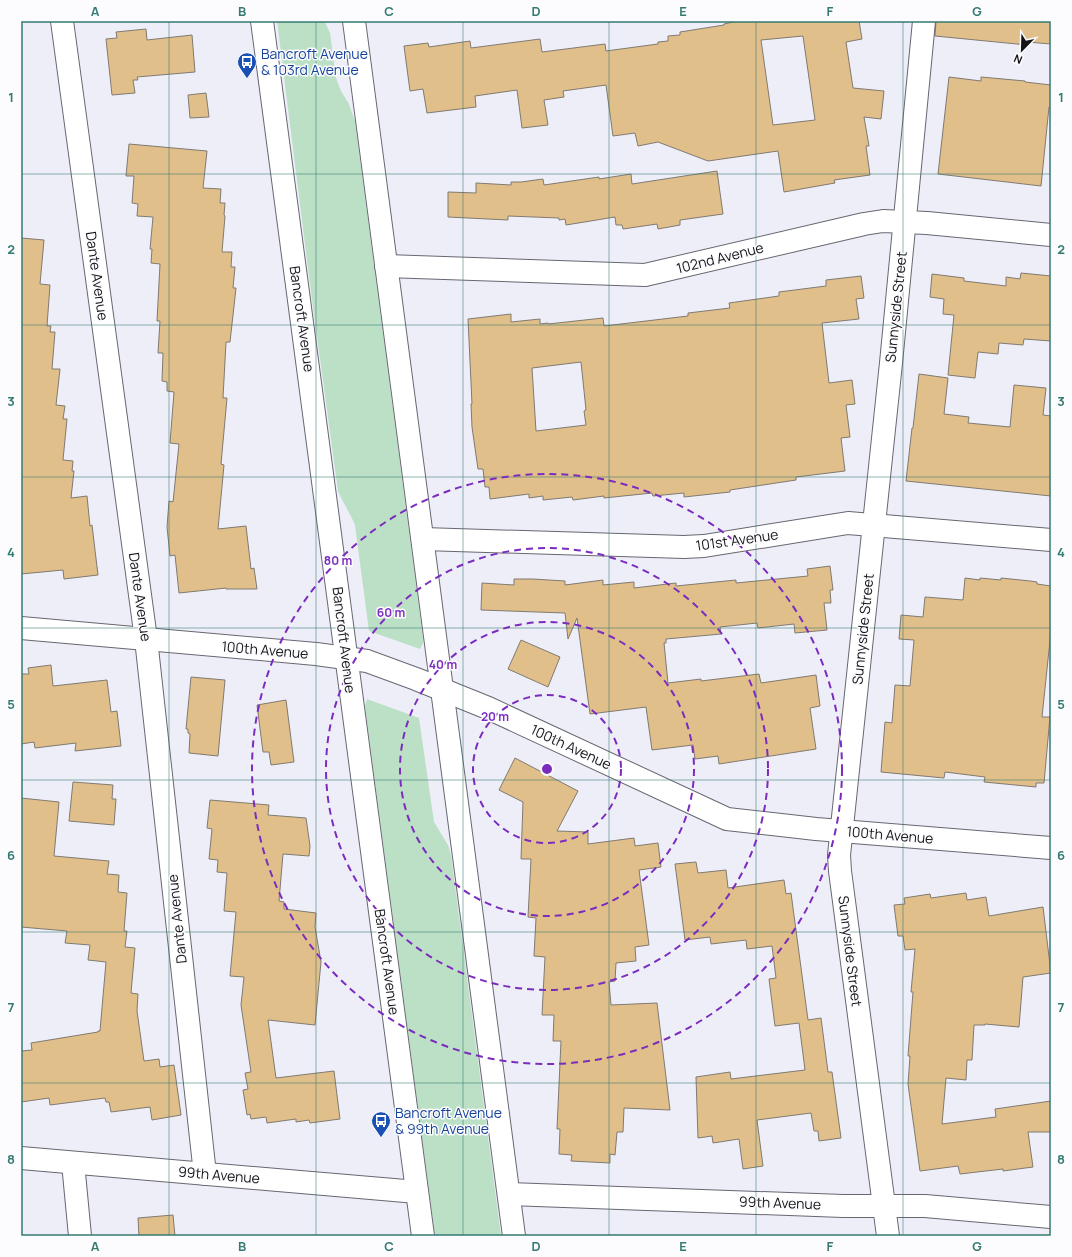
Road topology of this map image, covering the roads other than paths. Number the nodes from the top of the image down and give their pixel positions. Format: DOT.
graph roads {
  1 [pos="62,21"];
  2 [pos="262,21"];
  3 [pos="354,21"];
  4 [pos="924,21"];
  5 [pos="905,222"];
  6 [pos="1051,235"];
  7 [pos="386,266"];
  8 [pos="874,525"];
  9 [pos="423,539"];
  10 [pos="1051,540"];
  11 [pos="21,628"];
  12 [pos="146,639"];
  13 [pos="347,658"];
  14 [pos="442,689"];
  15 [pos="842,831"];
  16 [pos="1051,848"];
  17 [pos="21,1158"];
  18 [pos="74,1163"];
  19 [pos="205,1174"];
  20 [pos="417,1192"];
  21 [pos="509,1194"];
  22 [pos="884,1206"];
  23 [pos="1051,1217"];
  24 [pos="80,1236"];
  25 [pos="423,1236"];
  26 [pos="514,1236"];
  27 [pos="888,1236"];
  1 -- 12 [label="street, Dante Avenue"];
  2 -- 13 [label="street, Bancroft Avenue"];
  3 -- 7 [label="street"];
  4 -- 5 [label="street, Sunnyside Street"];
  5 -- 6 [label="street, 102nd Avenue"];
  5 -- 7 [label="street, 102nd Avenue"];
  5 -- 8 [label="street, Sunnyside Street"];
  7 -- 9 [label="street"];
  8 -- 9 [label="street, 101st Avenue"];
  8 -- 10 [label="street, 101st Avenue"];
  8 -- 15 [label="street, Sunnyside Street"];
  9 -- 14 [label="street"];
  11 -- 12 [label="street, 100th Avenue"];
  12 -- 13 [label="street, 100th Avenue"];
  12 -- 19 [label="street, Dante Avenue"];
  13 -- 14 [label="street, 100th Avenue"];
  13 -- 20 [label="street, Bancroft Avenue"];
  14 -- 15 [label="street, 100th Avenue"];
  14 -- 21 [label="street"];
  15 -- 16 [label="street, 100th Avenue"];
  15 -- 22 [label="street, Sunnyside Street"];
  17 -- 18 [label="street, 99th Avenue"];
  18 -- 19 [label="street, 99th Avenue"];
  18 -- 24 [label="street"];
  19 -- 20 [label="street, 99th Avenue"];
  20 -- 25 [label="street, Bancroft Avenue"];
  21 -- 22 [label="street, 99th Avenue"];
  21 -- 26 [label="street"];
  22 -- 23 [label="street, 99th Avenue"];
  22 -- 27 [label="street, Sunnyside Street"];
}
